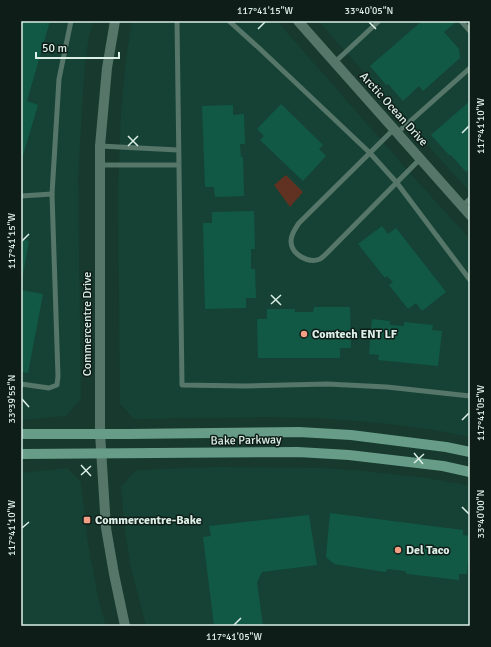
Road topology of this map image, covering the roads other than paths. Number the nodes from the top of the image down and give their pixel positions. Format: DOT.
graph roads {
  1 [pos="71,21"];
  2 [pos="115,21"];
  3 [pos="177,21"];
  4 [pos="229,21"];
  5 [pos="298,21"];
  6 [pos="379,21"];
  7 [pos="461,21"];
  8 [pos="470,31"];
  9 [pos="335,62"];
  10 [pos="470,68"];
  11 [pos="396,131"];
  12 [pos="100,146"];
  13 [pos="178,150"];
  14 [pos="370,154"];
  15 [pos="420,159"];
  16 [pos="178,165"];
  17 [pos="99,166"];
  18 [pos="397,183"];
  19 [pos="52,194"];
  20 [pos="21,196"];
  21 [pos="470,199"];
  22 [pos="462,206"];
  23 [pos="470,215"];
  24 [pos="470,280"];
  25 [pos="21,384"];
  26 [pos="470,396"];
  27 [pos="100,433"];
  28 [pos="21,434"];
  29 [pos="470,452"];
  30 [pos="21,454"];
  31 [pos="101,454"];
  32 [pos="470,472"];
  33 [pos="125,626"];
  1 -- 19 [label="lane"];
  2 -- 12 [label="street, Commercentre Drive"];
  3 -- 13 [label="lane"];
  4 -- 14 [label="lane"];
  5 -- 9 [label="street, Arctic Ocean Drive"];
  6 -- 9 [label="lane"];
  7 -- 8 [label="lane"];
  9 -- 11 [label="street, Arctic Ocean Drive"];
  10 -- 11 [label="lane"];
  11 -- 14 [label="lane"];
  11 -- 15 [label="street, Arctic Ocean Drive"];
  12 -- 13 [label="lane"];
  12 -- 17 [label="street, Commercentre Drive"];
  13 -- 16 [label="lane"];
  14 -- 18 [label="lane"];
  14 -- 18 [label="lane"];
  15 -- 18 [label="lane"];
  15 -- 22 [label="street, Arctic Ocean Drive"];
  16 -- 17 [label="lane"];
  16 -- 26 [label="lane"];
  17 -- 27 [label="street, Commercentre Drive"];
  18 -- 24 [label="lane"];
  19 -- 20 [label="lane"];
  19 -- 25 [label="lane"];
  21 -- 22 [label="lane"];
  22 -- 23 [label="street, Arctic Ocean Drive"];
  27 -- 28 [label="main road, Bake Parkway"];
  27 -- 29 [label="main road, Bake Parkway"];
  27 -- 31 [label="street, Commercentre Drive"];
  30 -- 31 [label="main road, Bake Parkway"];
  31 -- 32 [label="main road, Bake Parkway"];
  31 -- 33 [label="street, Commercentre Drive"];
}
